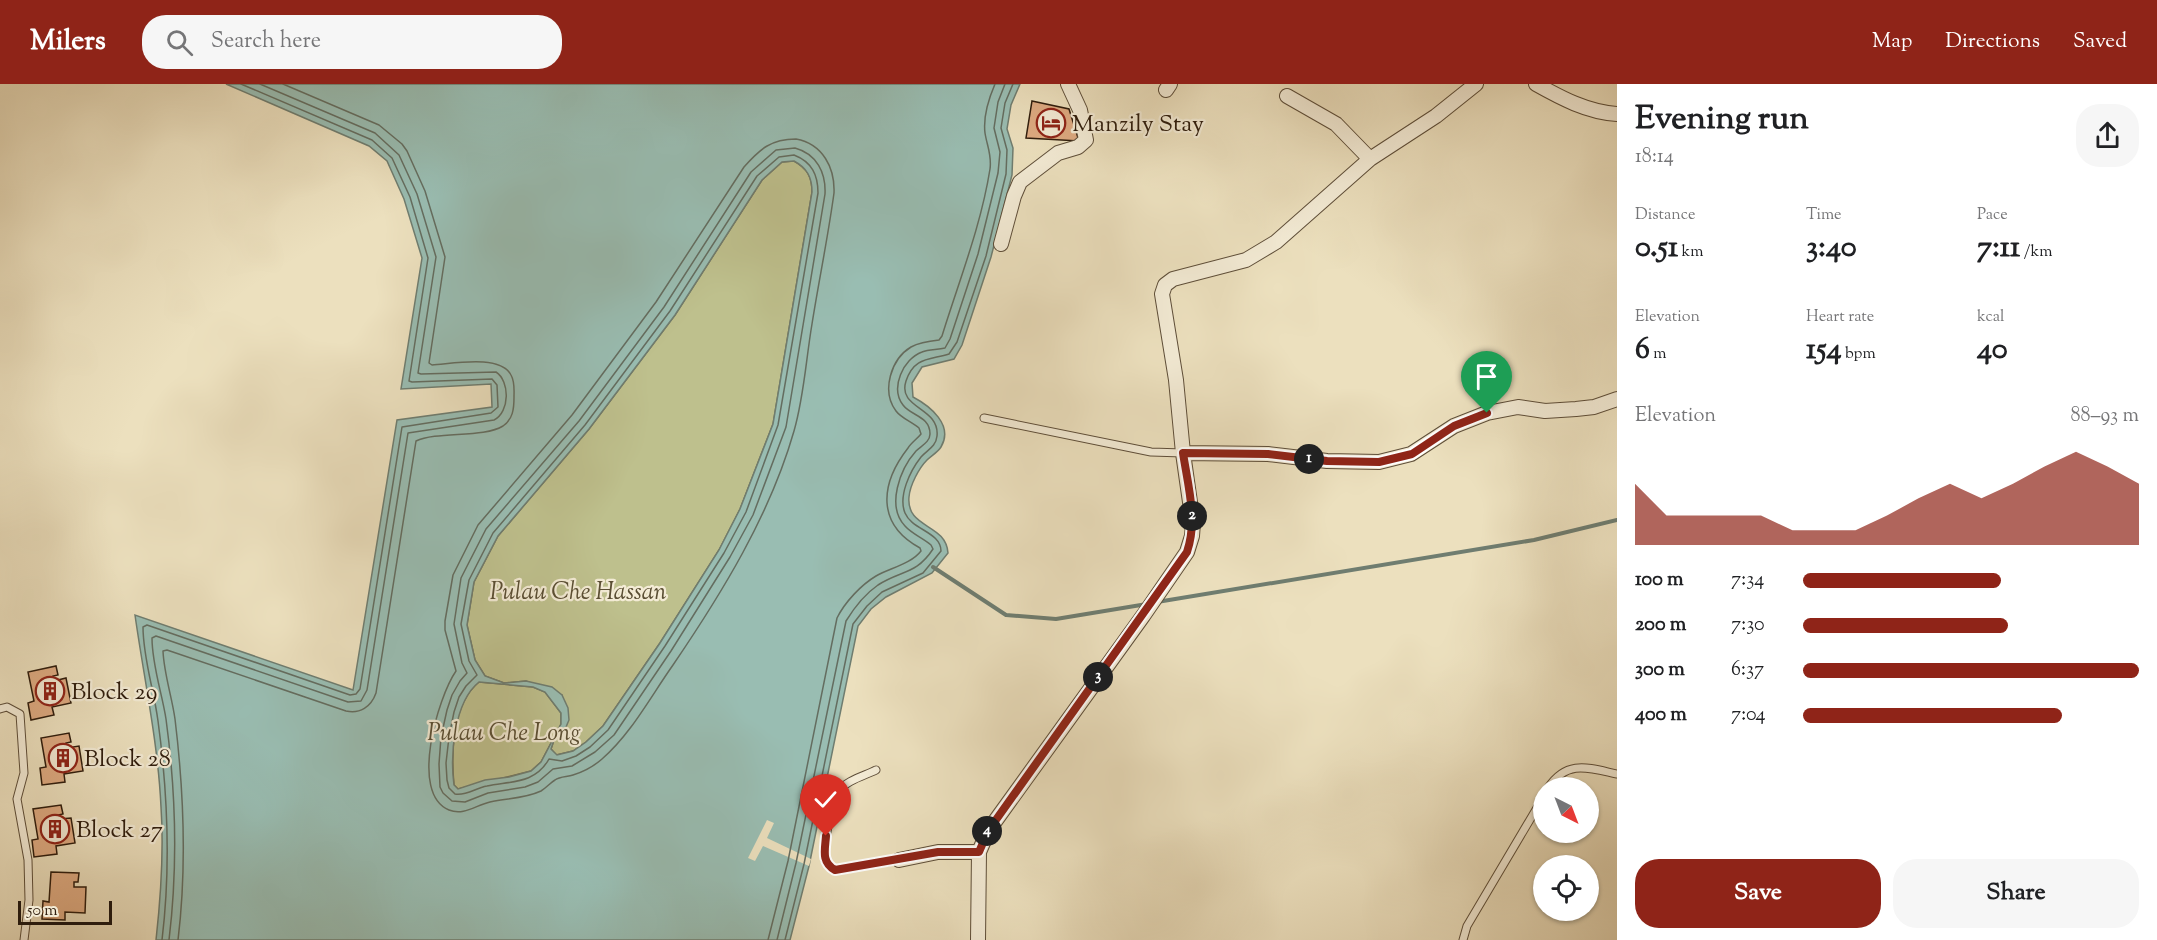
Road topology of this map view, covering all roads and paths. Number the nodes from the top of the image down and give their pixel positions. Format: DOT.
graph roads {
  1 [pos="1068,84"];
  2 [pos="1476,84"];
  3 [pos="1536,84"];
  4 [pos="1287,96"];
  5 [pos="1617,114"];
  6 [pos="1370,159"];
  7 [pos="1001,244"];
  8 [pos="1617,399"];
  9 [pos="984,418"];
  10 [pos="1183,453"];
  11 [pos="0,709"];
  12 [pos="876,770"];
  13 [pos="1617,774"];
  14 [pos="1557,777"];
  15 [pos="1533,815"];
  16 [pos="979,852"];
  17 [pos="899,860"];
  18 [pos="24,940"];
  19 [pos="978,940"];
  20 [pos="1463,940"];
  1 -- 7 [label="street"];
  2 -- 6 [label="street"];
  3 -- 5 [label="street"];
  4 -- 6 [label="street"];
  6 -- 10 [label="street"];
  8 -- 10 [label="street"];
  9 -- 10 [label="lane"];
  10 -- 16 [label="street"];
  11 -- 18 [label="lane"];
  12 -- 17 [label="lane"];
  13 -- 14 [label="lane"];
  15 -- 20 [label="lane"];
  16 -- 17 [label="street"];
  16 -- 19 [label="street"];
}
